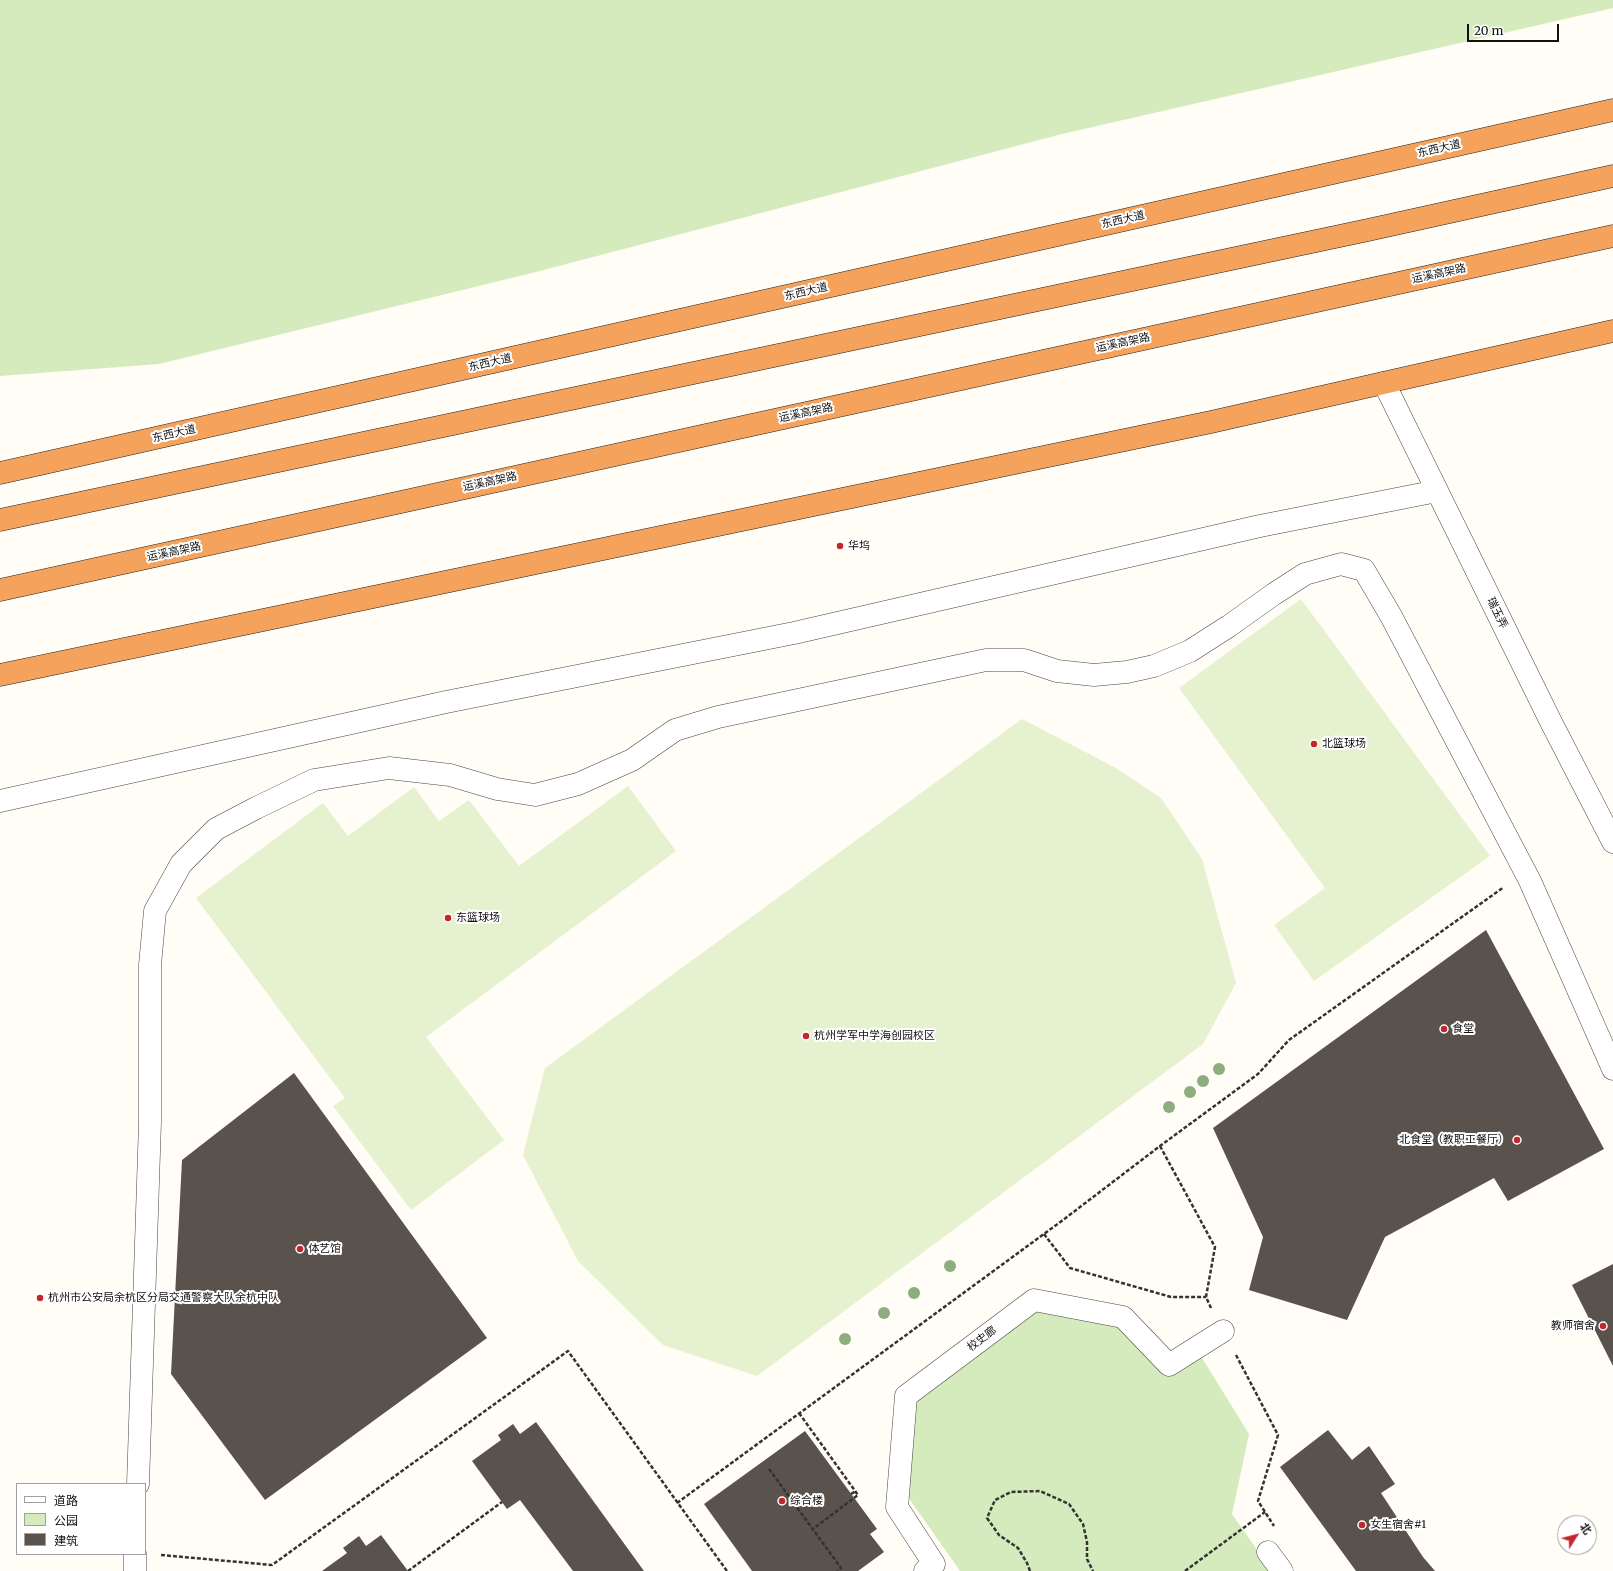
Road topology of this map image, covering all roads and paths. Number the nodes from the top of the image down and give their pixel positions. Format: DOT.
graph roads {
  1 [pos="1613,110"];
  2 [pos="1613,176"];
  3 [pos="1613,236"];
  4 [pos="1613,331"];
  5 [pos="1384,382"];
  6 [pos="0,473"];
  7 [pos="1437,491"];
  8 [pos="0,520"];
  9 [pos="0,590"];
  10 [pos="0,675"];
  11 [pos="0,801"];
  12 [pos="1613,842"];
  13 [pos="1525,871"];
  14 [pos="1613,1069"];
  15 [pos="1044,1234"];
  16 [pos="1206,1296"];
  17 [pos="1223,1331"];
  18 [pos="799,1413"];
  19 [pos="769,1469"];
  20 [pos="138,1483"];
  21 [pos="856,1491"];
  22 [pos="851,1494"];
  23 [pos="502,1502"];
  24 [pos="677,1503"];
  25 [pos="1266,1512"];
  26 [pos="812,1529"];
  27 [pos="1268,1552"];
  28 [pos="135,1555"];
  29 [pos="161,1555"];
  30 [pos="135,1571"];
  31 [pos="408,1571"];
  32 [pos="727,1571"];
  33 [pos="837,1571"];
  34 [pos="925,1571"];
  35 [pos="1030,1571"];
  36 [pos="1093,1571"];
  37 [pos="1185,1571"];
  38 [pos="1282,1571"];
  1 -- 6 [label="highway, 东西大道"];
  2 -- 8 [label="highway"];
  3 -- 9 [label="highway, 运溪高架路"];
  4 -- 5 [label="highway"];
  5 -- 7 [label="street, 瑞玉弄"];
  5 -- 10 [label="highway"];
  7 -- 11 [label="street"];
  7 -- 12 [label="street, 瑞玉弄"];
  13 -- 14 [label="street"];
  13 -- 15 [label="path"];
  13 -- 20 [label="street"];
  15 -- 16 [label="path"];
  15 -- 18 [label="path"];
  17 -- 34 [label="street, 校史廊"];
  18 -- 21 [label="path"];
  18 -- 24 [label="path"];
  19 -- 26 [label="path"];
  21 -- 22 [label="path"];
  21 -- 26 [label="path"];
  23 -- 31 [label="path"];
  24 -- 29 [label="path"];
  24 -- 32 [label="path"];
  25 -- 37 [label="path"];
  26 -- 33 [label="path"];
  27 -- 38 [label="street"];
  28 -- 30 [label="street"];
  35 -- 36 [label="path"];
}
